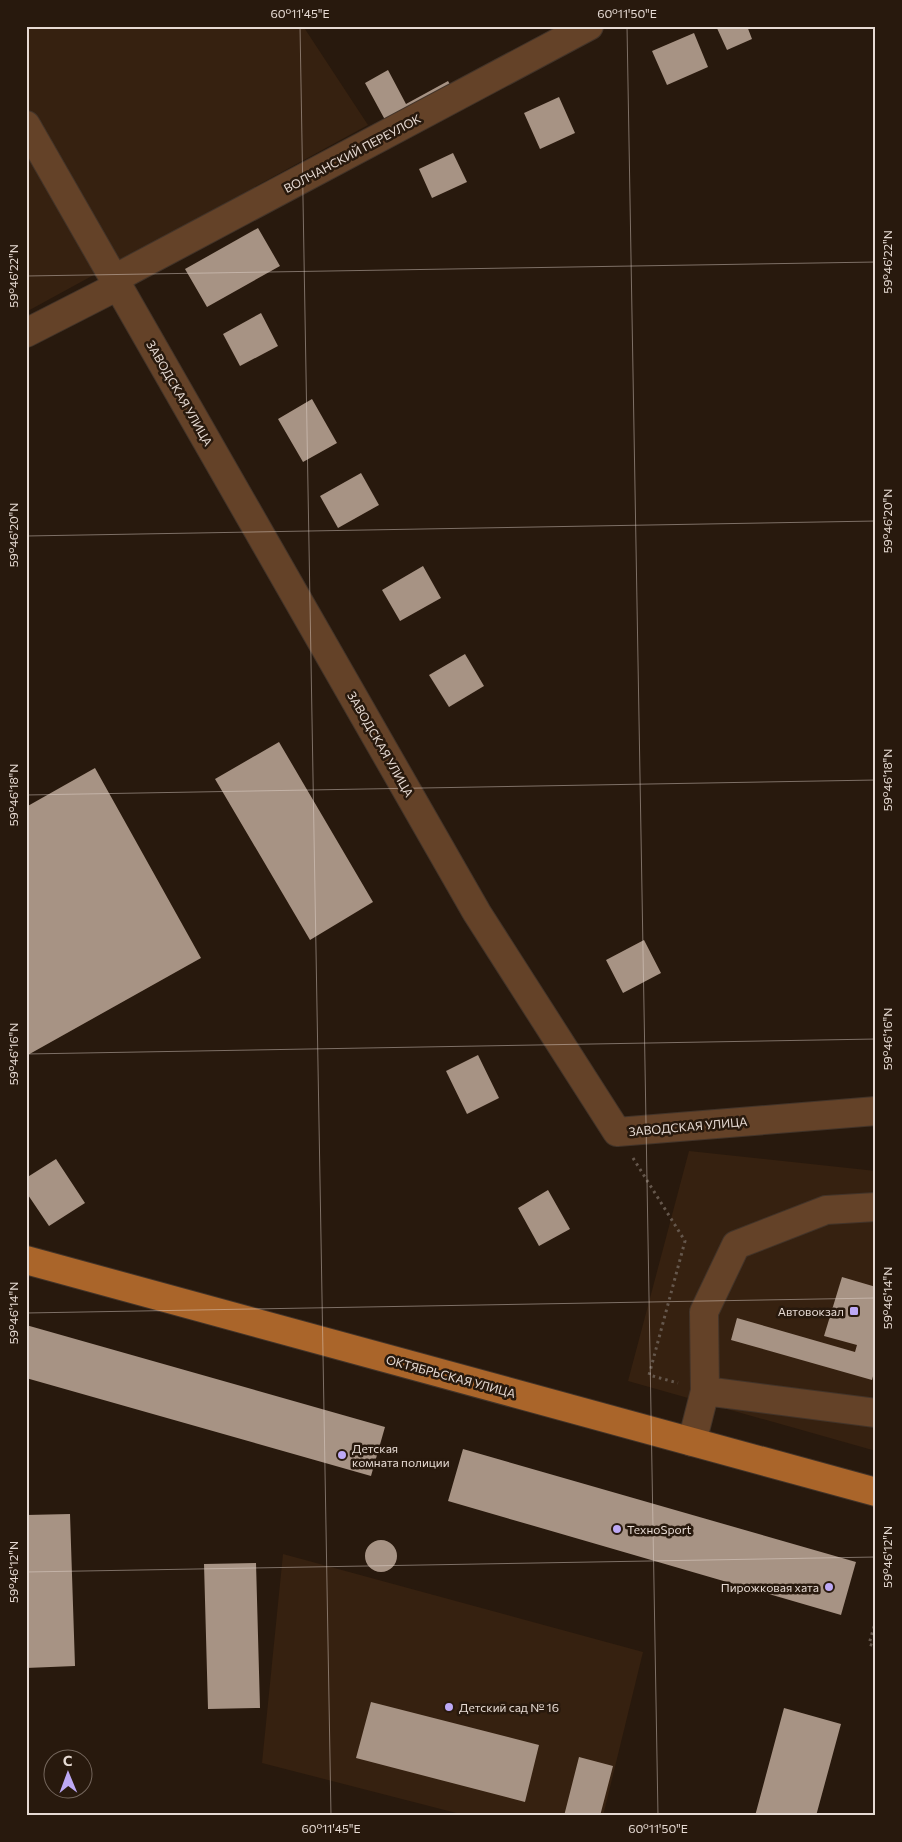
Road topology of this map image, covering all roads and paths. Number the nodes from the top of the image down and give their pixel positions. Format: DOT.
graph roads {
  1 [pos="589,26"];
  2 [pos="26,125"];
  3 [pos="116,283"];
  4 [pos="26,333"];
  5 [pos="876,1111"];
  6 [pos="876,1207"];
  7 [pos="26,1260"];
  8 [pos="706,1391"];
  9 [pos="876,1413"];
  10 [pos="692,1442"];
  11 [pos="876,1492"];
  12 [pos="876,1620"];
  13 [pos="876,1646"];
  1 -- 3 [label="street, ВОЛЧАНСКИЙ ПЕРЕУЛОК"];
  2 -- 3 [label="street, ЗАВОДСКАЯ УЛИЦА"];
  3 -- 4 [label="street, ВОЛЧАНСКИЙ ПЕРЕУЛОК"];
  3 -- 5 [label="street, ЗАВОДСКАЯ УЛИЦА"];
  6 -- 8 [label="street"];
  7 -- 10 [label="main road, ОКТЯБРЬСКАЯ УЛИЦА"];
  8 -- 9 [label="street"];
  8 -- 10 [label="street"];
  10 -- 11 [label="main road, ОКТЯБРЬСКАЯ УЛИЦА"];
  12 -- 13 [label="path"];
}
